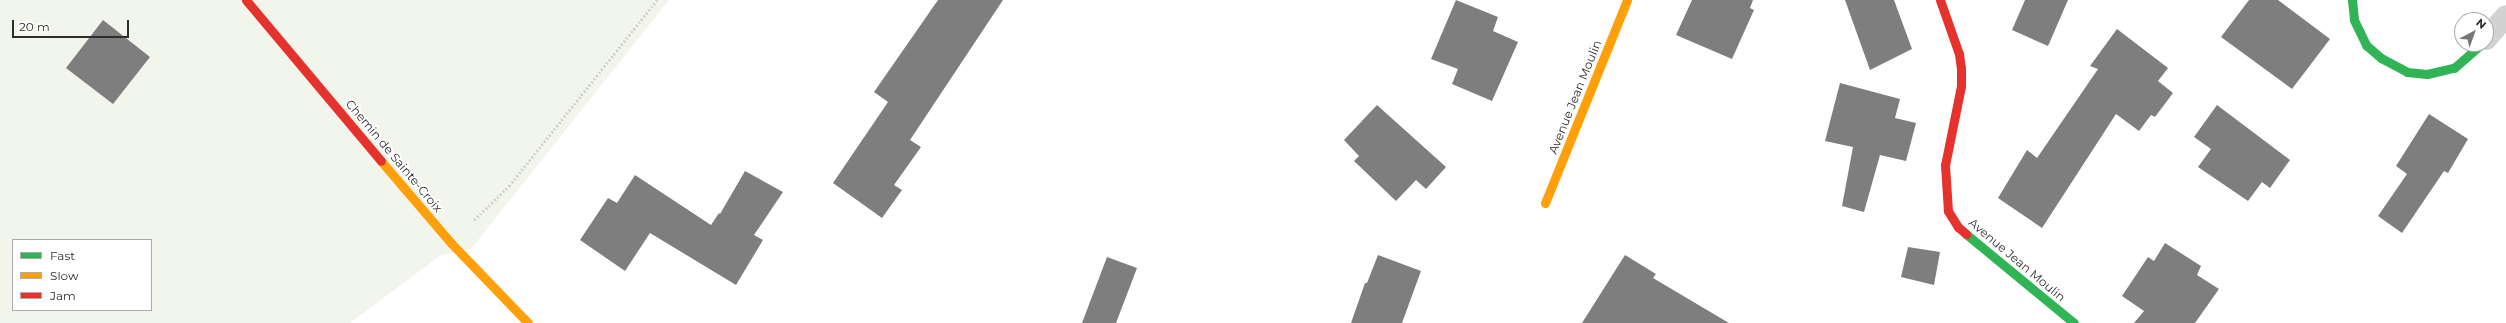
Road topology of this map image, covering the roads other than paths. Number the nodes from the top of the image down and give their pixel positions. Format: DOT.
graph roads {
  1 [pos="246,0"];
  2 [pos="1627,0"];
  3 [pos="1940,0"];
  4 [pos="2352,0"];
  5 [pos="2506,16"];
  6 [pos="2494,30"];
  7 [pos="2473,52"];
  8 [pos="1545,203"];
  9 [pos="528,323"];
  10 [pos="2074,323"];
  1 -- 9 [label="street, Chemin de Sainte-Croix"];
  2 -- 8 [label="street, Avenue Jean Moulin"];
  3 -- 10 [label="street, Avenue Jean Moulin"];
  4 -- 7 [label="street"];
  5 -- 6 [label="street"];
}
